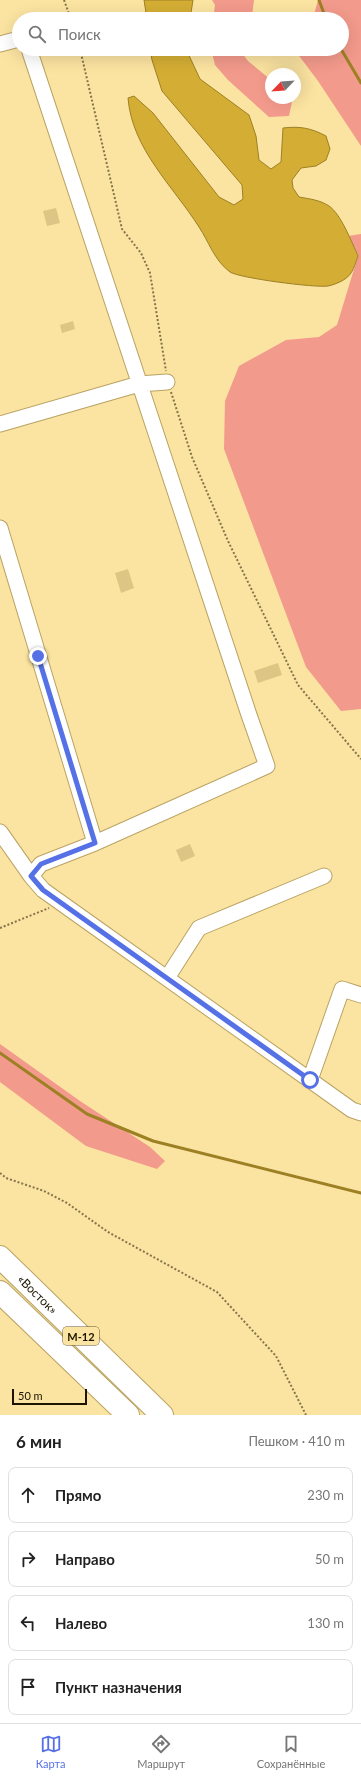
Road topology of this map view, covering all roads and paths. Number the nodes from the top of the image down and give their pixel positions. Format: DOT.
graph roads {
  1 [pos="64,0"];
  2 [pos="68,12"];
  3 [pos="12,40"];
  4 [pos="0,44"];
  5 [pos="31,56"];
  6 [pos="82,56"];
  7 [pos="167,382"];
  8 [pos="140,384"];
  9 [pos="0,424"];
  10 [pos="0,528"];
  11 [pos="361,759"];
  12 [pos="0,832"];
  13 [pos="95,843"];
  14 [pos="31,876"];
  15 [pos="324,876"];
  16 [pos="61,903"];
  17 [pos="0,928"];
  18 [pos="166,978"];
  19 [pos="361,994"];
  20 [pos="310,1080"];
  21 [pos="361,1113"];
  22 [pos="0,1172"];
  23 [pos="0,1257"];
  24 [pos="0,1292"];
  25 [pos="128,1415"];
  26 [pos="162,1415"];
  27 [pos="306,1415"];
  1 -- 2 [label="path"];
  3 -- 4 [label="street"];
  5 -- 8 [label="street"];
  6 -- 7 [label="path"];
  7 -- 8 [label="street"];
  7 -- 11 [label="path"];
  8 -- 9 [label="street"];
  8 -- 13 [label="street"];
  10 -- 13 [label="street"];
  12 -- 14 [label="street"];
  13 -- 14 [label="street"];
  14 -- 16 [label="street"];
  15 -- 18 [label="street"];
  16 -- 17 [label="path"];
  16 -- 18 [label="street"];
  18 -- 20 [label="street"];
  19 -- 20 [label="street"];
  20 -- 21 [label="street"];
  22 -- 27 [label="path"];
  23 -- 26 [label="highway, «Восток» / М-12"];
  24 -- 25 [label="highway, «Восток» / М-12"];
}
